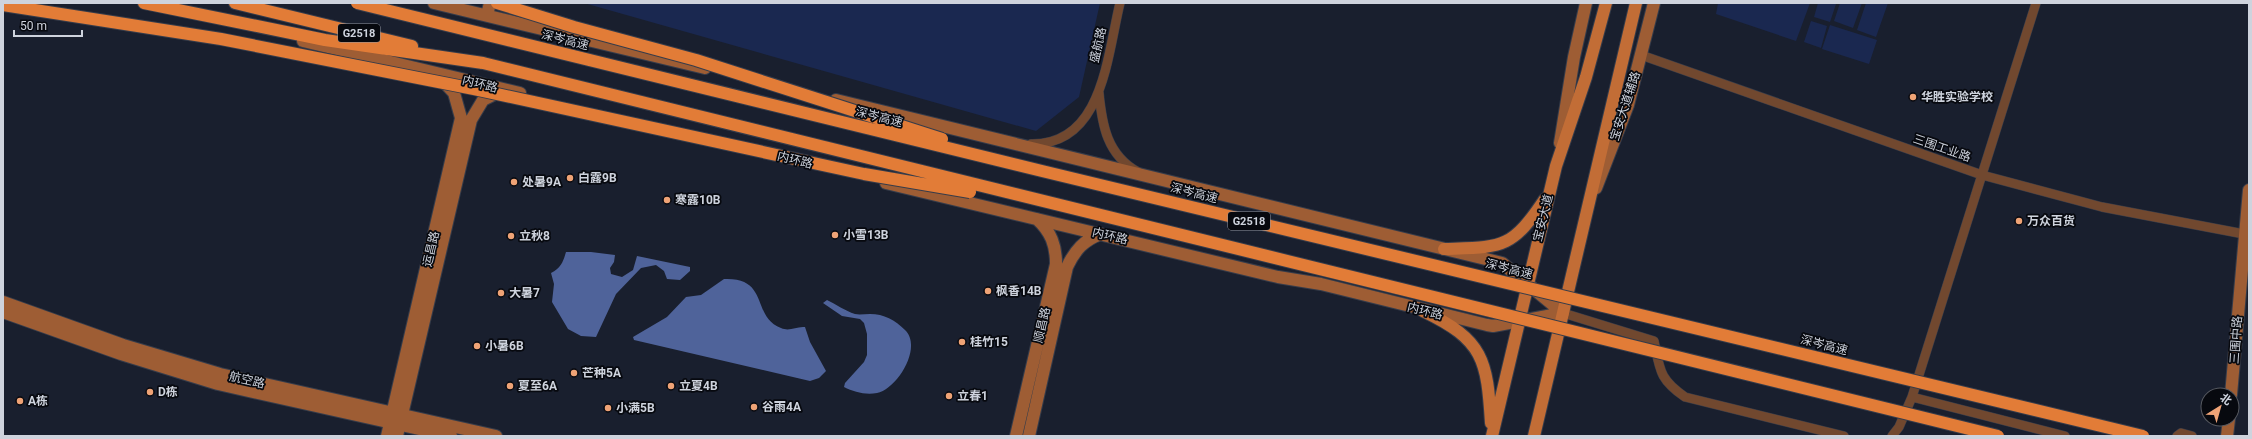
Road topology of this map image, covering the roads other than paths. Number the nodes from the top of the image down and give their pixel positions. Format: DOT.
graph roads {
  1 [pos="144,3"];
  2 [pos="235,3"];
  3 [pos="357,3"];
  4 [pos="434,3"];
  5 [pos="490,3"];
  6 [pos="497,3"];
  7 [pos="1120,3"];
  8 [pos="1586,3"];
  9 [pos="1606,3"];
  10 [pos="1636,3"];
  11 [pos="1654,3"];
  12 [pos="2036,3"];
  13 [pos="4,5"];
  14 [pos="487,16"];
  15 [pos="1641,55"];
  16 [pos="483,63"];
  17 [pos="431,72"];
  18 [pos="506,90"];
  19 [pos="1098,93"];
  20 [pos="1020,144"];
  21 [pos="1556,166"];
  22 [pos="1042,171"];
  23 [pos="1982,175"];
  24 [pos="1146,176"];
  25 [pos="2249,190"];
  26 [pos="1550,191"];
  27 [pos="1055,206"];
  28 [pos="1589,206"];
  29 [pos="2248,213"];
  30 [pos="1037,219"];
  31 [pos="1101,234"];
  32 [pos="2244,234"];
  33 [pos="1444,249"];
  34 [pos="1527,284"];
  35 [pos="3,302"];
  36 [pos="1423,311"];
  37 [pos="3,312"];
  38 [pos="1563,314"];
  39 [pos="1519,321"];
  40 [pos="2232,387"];
  41 [pos="1912,397"];
  42 [pos="396,422"];
  43 [pos="1535,434"];
  44 [pos="386,436"];
  45 [pos="451,436"];
  46 [pos="496,436"];
  47 [pos="1016,436"];
  48 [pos="1029,436"];
  49 [pos="1492,436"];
  50 [pos="1844,436"];
  51 [pos="1892,436"];
  52 [pos="1998,436"];
  53 [pos="2066,436"];
  54 [pos="2143,436"];
  55 [pos="2177,436"];
  56 [pos="2192,436"];
  1 -- 16 [label="highway"];
  1 -- 17 [label="main road, 内环路"];
  2 -- 16 [label="highway, G2518"];
  3 -- 22 [label="highway, 深岑高速 / G2518, bridge"];
  4 -- 14 [label="main road"];
  5 -- 14 [label="main road"];
  6 -- 22 [label="highway, bridge"];
  7 -- 19 [label="street, 盛航路"];
  8 -- 21 [label="main road"];
  9 -- 21 [label="main road, 宝安大道"];
  10 -- 28 [label="main road"];
  11 -- 15 [label="main road, 宝安大道辅路"];
  12 -- 23 [label="street"];
  13 -- 27 [label="highway, bridge"];
  14 -- 20 [label="main road"];
  15 -- 23 [label="street, 三围工业路"];
  15 -- 28 [label="main road, 宝安大道辅路"];
  16 -- 27 [label="highway, G2518, bridge"];
  17 -- 18 [label="main road, 内环路"];
  17 -- 42 [label="main road, 运昌路"];
  18 -- 30 [label="main road, 内环路"];
  18 -- 42 [label="main road, 运昌路"];
  19 -- 20 [label="street"];
  19 -- 24 [label="street"];
  20 -- 24 [label="main road"];
  21 -- 26 [label="main road, 宝安大道"];
  22 -- 54 [label="highway, 深岑高速 / G2518, bridge"];
  23 -- 32 [label="street, 三围工业路"];
  23 -- 41 [label="street"];
  24 -- 33 [label="main road"];
  25 -- 29 [label="main road, 三围中路"];
  26 -- 33 [label="main road"];
  26 -- 34 [label="main road, 宝安大道"];
  27 -- 52 [label="highway, G2518, bridge"];
  28 -- 38 [label="main road"];
  29 -- 32 [label="main road, 三围中路"];
  30 -- 31 [label="main road, 内环路"];
  30 -- 47 [label="main road, 顺昌路"];
  31 -- 36 [label="main road, 内环路"];
  31 -- 48 [label="main road, 顺昌路"];
  32 -- 40 [label="main road, 三围中路"];
  33 -- 34 [label="main road"];
  34 -- 38 [label="main road"];
  34 -- 39 [label="main road, 宝安大道"];
  35 -- 42 [label="main road, 航空路"];
  36 -- 39 [label="main road, 内环路"];
  36 -- 49 [label="main road"];
  37 -- 42 [label="main road, 航空路"];
  38 -- 39 [label="main road, 内环路"];
  38 -- 43 [label="main road"];
  38 -- 50 [label="street"];
  39 -- 49 [label="main road, 宝安大道"];
  41 -- 51 [label="street"];
  41 -- 53 [label="street"];
  42 -- 44 [label="main road, 运昌路"];
  42 -- 45 [label="main road, 航空路"];
  42 -- 46 [label="main road, 航空路"];
  55 -- 56 [label="street"];
}
